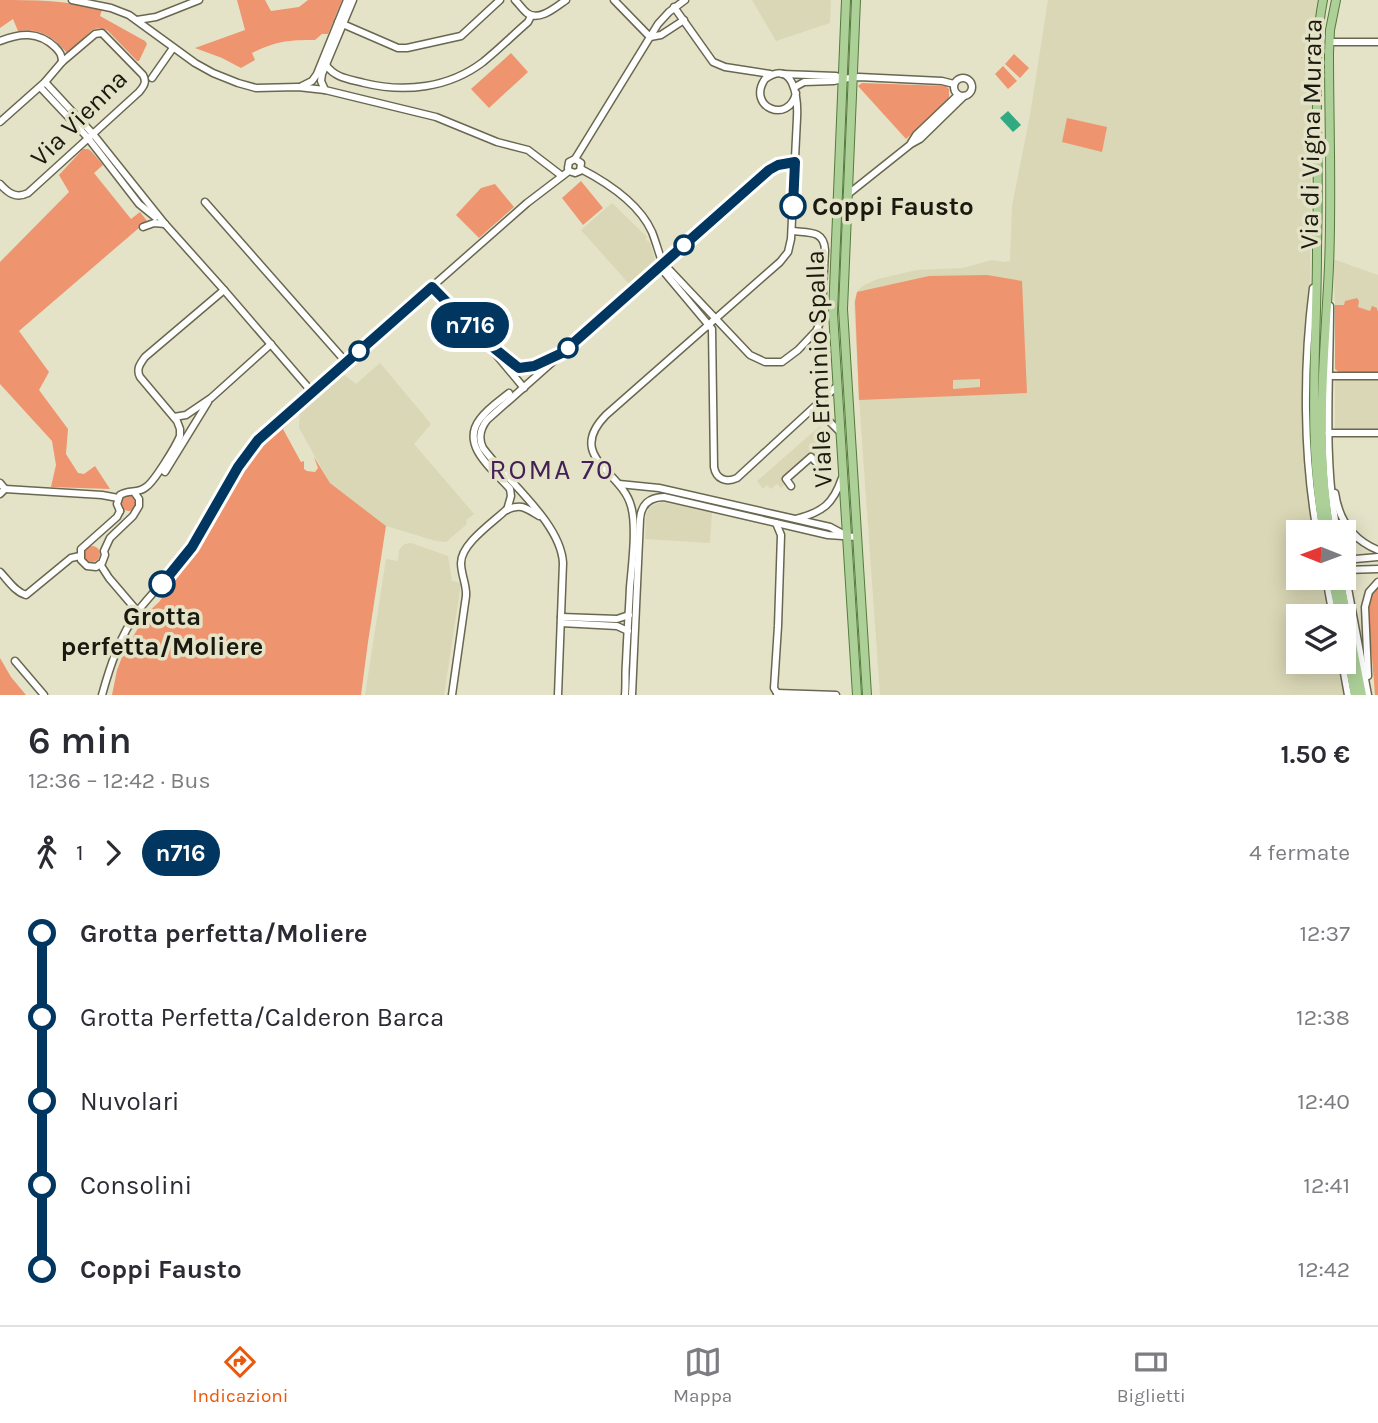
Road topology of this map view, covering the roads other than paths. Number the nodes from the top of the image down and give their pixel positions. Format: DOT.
graph roads {
  1 [pos="72,0"];
  2 [pos="199,0"];
  3 [pos="347,0"];
  4 [pos="353,0"];
  5 [pos="500,0"];
  6 [pos="514,0"];
  7 [pos="566,0"];
  8 [pos="614,0"];
  9 [pos="685,0"];
  10 [pos="846,0"];
  11 [pos="856,0"];
  12 [pos="1323,0"];
  13 [pos="1336,0"];
  14 [pos="674,7"];
  15 [pos="531,16"];
  16 [pos="137,20"];
  17 [pos="684,20"];
  18 [pos="340,23"];
  19 [pos="650,37"];
  20 [pos="334,38"];
  21 [pos="0,40"];
  22 [pos="1329,41"];
  23 [pos="1378,41"];
  24 [pos="173,48"];
  25 [pos="62,62"];
  26 [pos="326,65"];
  27 [pos="748,70"];
  28 [pos="781,74"];
  29 [pos="772,75"];
  30 [pos="152,78"];
  31 [pos="847,78"];
  32 [pos="42,84"];
  33 [pos="954,84"];
  34 [pos="299,87"];
  35 [pos="760,87"];
  36 [pos="325,90"];
  37 [pos="795,90"];
  38 [pos="961,96"];
  39 [pos="780,110"];
  40 [pos="0,122"];
  41 [pos="796,135"];
  42 [pos="90,136"];
  43 [pos="575,159"];
  44 [pos="795,162"];
  45 [pos="581,169"];
  46 [pos="569,171"];
  47 [pos="562,176"];
  48 [pos="0,184"];
  49 [pos="843,201"];
  50 [pos="205,202"];
  51 [pos="165,224"];
  52 [pos="143,227"];
  53 [pos="792,231"];
  54 [pos="662,265"];
  55 [pos="1317,265"];
  56 [pos="1329,269"];
  57 [pos="432,287"];
  58 [pos="224,290"];
  59 [pos="716,319"];
  60 [pos="818,326"];
  61 [pos="711,328"];
  62 [pos="484,340"];
  63 [pos="821,342"];
  64 [pos="271,344"];
  65 [pos="562,353"];
  66 [pos="346,362"];
  67 [pos="512,375"];
  68 [pos="1330,376"];
  69 [pos="1378,376"];
  70 [pos="837,386"];
  71 [pos="524,388"];
  72 [pos="312,392"];
  73 [pos="509,393"];
  74 [pos="211,398"];
  75 [pos="503,407"];
  76 [pos="815,407"];
  77 [pos="174,417"];
  78 [pos="840,432"];
  79 [pos="1328,433"];
  80 [pos="1378,433"];
  81 [pos="1328,452"];
  82 [pos="814,458"];
  83 [pos="169,461"];
  84 [pos="165,472"];
  85 [pos="842,476"];
  86 [pos="0,482"];
  87 [pos="507,482"];
  88 [pos="786,483"];
  89 [pos="619,484"];
  90 [pos="3,491"];
  91 [pos="134,492"];
  92 [pos="682,497"];
  93 [pos="118,498"];
  94 [pos="712,504"];
  95 [pos="506,510"];
  96 [pos="120,511"];
  97 [pos="135,512"];
  98 [pos="544,519"];
  99 [pos="794,519"];
  100 [pos="1315,520"];
  101 [pos="1322,520"];
  102 [pos="1328,520"];
  103 [pos="1335,520"];
  104 [pos="776,523"];
  105 [pos="847,536"];
  106 [pos="857,537"];
  107 [pos="88,543"];
  108 [pos="1378,550"];
  109 [pos="104,551"];
  110 [pos="80,556"];
  111 [pos="1376,557"];
  112 [pos="858,558"];
  113 [pos="848,559"];
  114 [pos="1356,559"];
  115 [pos="100,564"];
  116 [pos="634,567"];
  117 [pos="1356,569"];
  118 [pos="1377,569"];
  119 [pos="0,572"];
  120 [pos="1378,582"];
  121 [pos="1341,590"];
  122 [pos="1348,590"];
  123 [pos="138,612"];
  124 [pos="629,615"];
  125 [pos="561,620"];
  126 [pos="628,631"];
  127 [pos="15,661"];
  128 [pos="625,667"];
  129 [pos="634,668"];
  130 [pos="1344,674"];
  131 [pos="1351,674"];
  132 [pos="775,694"];
  133 [pos="863,694"];
  134 [pos="44,695"];
  135 [pos="102,695"];
  136 [pos="452,695"];
  137 [pos="558,695"];
  138 [pos="625,695"];
  139 [pos="632,695"];
  140 [pos="836,695"];
  141 [pos="1348,695"];
  142 [pos="1355,695"];
  143 [pos="1362,695"];
  144 [pos="1369,695"];
  1 -- 16 [label="street"];
  2 -- 16 [label="street"];
  3 -- 18 [label="street"];
  4 -- 18 [label="street"];
  5 -- 18 [label="street"];
  6 -- 15 [label="street"];
  7 -- 15 [label="street"];
  8 -- 19 [label="street"];
  9 -- 14 [label="street"];
  10 -- 31 [label="main road, Viale Erminio Spalla"];
  11 -- 31 [label="main road, Viale Erminio Spalla"];
  12 -- 55 [label="main road, Via di Vigna Murata"];
  13 -- 22 [label="main road, Via di Vigna Murata"];
  14 -- 17 [label="street"];
  14 -- 19 [label="street"];
  15 -- 26 [label="street"];
  16 -- 24 [label="street"];
  17 -- 19 [label="street"];
  17 -- 27 [label="street"];
  18 -- 20 [label="street"];
  19 -- 43 [label="street"];
  20 -- 26 [label="street"];
  20 -- 34 [label="street"];
  21 -- 25 [label="street"];
  22 -- 23 [label="street"];
  22 -- 56 [label="main road, Via di Vigna Murata"];
  24 -- 30 [label="street"];
  24 -- 34 [label="street"];
  25 -- 32 [label="street"];
  25 -- 42 [label="street, Via Vienna"];
  26 -- 36 [label="street"];
  27 -- 29 [label="street"];
  27 -- 35 [label="street"];
  28 -- 29 [label="street"];
  28 -- 31 [label="street"];
  28 -- 37 [label="street"];
  29 -- 35 [label="street"];
  31 -- 33 [label="street"];
  31 -- 37 [label="street"];
  31 -- 49 [label="main road, Viale Erminio Spalla"];
  32 -- 40 [label="street"];
  32 -- 42 [label="street"];
  33 -- 38 [label="street"];
  33 -- 38 [label="street"];
  34 -- 36 [label="street"];
  35 -- 39 [label="street"];
  36 -- 47 [label="street"];
  37 -- 39 [label="street"];
  37 -- 41 [label="street"];
  38 -- 49 [label="street"];
  39 -- 41 [label="street"];
  41 -- 44 [label="street"];
  42 -- 48 [label="street, Via Vienna"];
  42 -- 51 [label="street"];
  43 -- 45 [label="street"];
  43 -- 46 [label="street"];
  44 -- 53 [label="street"];
  44 -- 54 [label="street"];
  45 -- 46 [label="street"];
  45 -- 54 [label="street"];
  46 -- 47 [label="street"];
  47 -- 57 [label="street"];
  49 -- 70 [label="main road, Viale Erminio Spalla"];
  49 -- 106 [label="main road, Viale Erminio Spalla"];
  50 -- 66 [label="street"];
  51 -- 52 [label="street"];
  51 -- 58 [label="street"];
  53 -- 59 [label="street"];
  53 -- 60 [label="street"];
  54 -- 59 [label="street"];
  54 -- 61 [label="street"];
  54 -- 65 [label="street"];
  55 -- 100 [label="street, Via di Vigna Murata"];
  55 -- 101 [label="main road, Via di Vigna Murata"];
  56 -- 68 [label="street, Via di Vigna Murata"];
  56 -- 102 [label="main road, Via di Vigna Murata"];
  57 -- 62 [label="street"];
  57 -- 66 [label="street"];
  58 -- 64 [label="street"];
  58 -- 77 [label="street"];
  59 -- 60 [label="street"];
  59 -- 61 [label="street"];
  60 -- 63 [label="street"];
  61 -- 76 [label="street"];
  61 -- 89 [label="street"];
  62 -- 65 [label="street"];
  62 -- 67 [label="street"];
  64 -- 72 [label="street"];
  64 -- 74 [label="street"];
  65 -- 71 [label="street"];
  66 -- 72 [label="street"];
  67 -- 71 [label="street"];
  67 -- 73 [label="street"];
  68 -- 69 [label="street"];
  68 -- 79 [label="street, Via di Vigna Murata"];
  70 -- 76 [label="street"];
  70 -- 78 [label="main road, Viale Erminio Spalla"];
  71 -- 75 [label="street"];
  72 -- 123 [label="street"];
  73 -- 75 [label="street"];
  73 -- 87 [label="street"];
  74 -- 77 [label="street"];
  74 -- 83 [label="street"];
  75 -- 87 [label="street"];
  76 -- 78 [label="street"];
  77 -- 83 [label="street"];
  78 -- 85 [label="main road, Viale Erminio Spalla"];
  79 -- 80 [label="street"];
  79 -- 81 [label="street, Via di Vigna Murata"];
  81 -- 103 [label="street, Via di Vigna Murata"];
  81 -- 108 [label="street"];
  82 -- 88 [label="street"];
  83 -- 84 [label="street"];
  83 -- 91 [label="street"];
  85 -- 99 [label="street"];
  85 -- 105 [label="main road, Viale Erminio Spalla"];
  86 -- 90 [label="street"];
  87 -- 95 [label="street"];
  87 -- 98 [label="street"];
  89 -- 92 [label="street"];
  89 -- 116 [label="street"];
  90 -- 93 [label="street"];
  91 -- 93 [label="street"];
  91 -- 97 [label="street"];
  92 -- 94 [label="street"];
  92 -- 116 [label="street"];
  93 -- 96 [label="street"];
  94 -- 99 [label="street"];
  94 -- 104 [label="street"];
  95 -- 98 [label="street"];
  95 -- 136 [label="street"];
  96 -- 97 [label="street"];
  96 -- 107 [label="street"];
  97 -- 109 [label="street"];
  98 -- 125 [label="street"];
  99 -- 105 [label="street"];
  104 -- 105 [label="street"];
  104 -- 132 [label="street"];
  105 -- 106 [label="street"];
  105 -- 113 [label="main road, Viale Erminio Spalla"];
  106 -- 112 [label="main road, Viale Erminio Spalla"];
  107 -- 109 [label="street"];
  107 -- 110 [label="street"];
  109 -- 115 [label="street"];
  110 -- 115 [label="street"];
  110 -- 119 [label="street"];
  111 -- 114 [label="street"];
  111 -- 118 [label="street"];
  112 -- 113 [label="street"];
  112 -- 133 [label="main road, Viale Erminio Spalla"];
  113 -- 133 [label="main road, Viale Erminio Spalla"];
  115 -- 123 [label="street"];
  116 -- 124 [label="street"];
  116 -- 129 [label="street"];
  117 -- 118 [label="street"];
  120 -- 144 [label="street"];
  121 -- 143 [label="main road"];
  122 -- 144 [label="street"];
  123 -- 135 [label="street"];
  124 -- 125 [label="street"];
  124 -- 126 [label="street"];
  125 -- 126 [label="street"];
  125 -- 137 [label="street"];
  126 -- 128 [label="street"];
  127 -- 134 [label="street"];
  128 -- 129 [label="street"];
  128 -- 138 [label="street"];
  129 -- 139 [label="street"];
  130 -- 141 [label="street"];
  131 -- 142 [label="main road"];
  132 -- 140 [label="street"];
}
